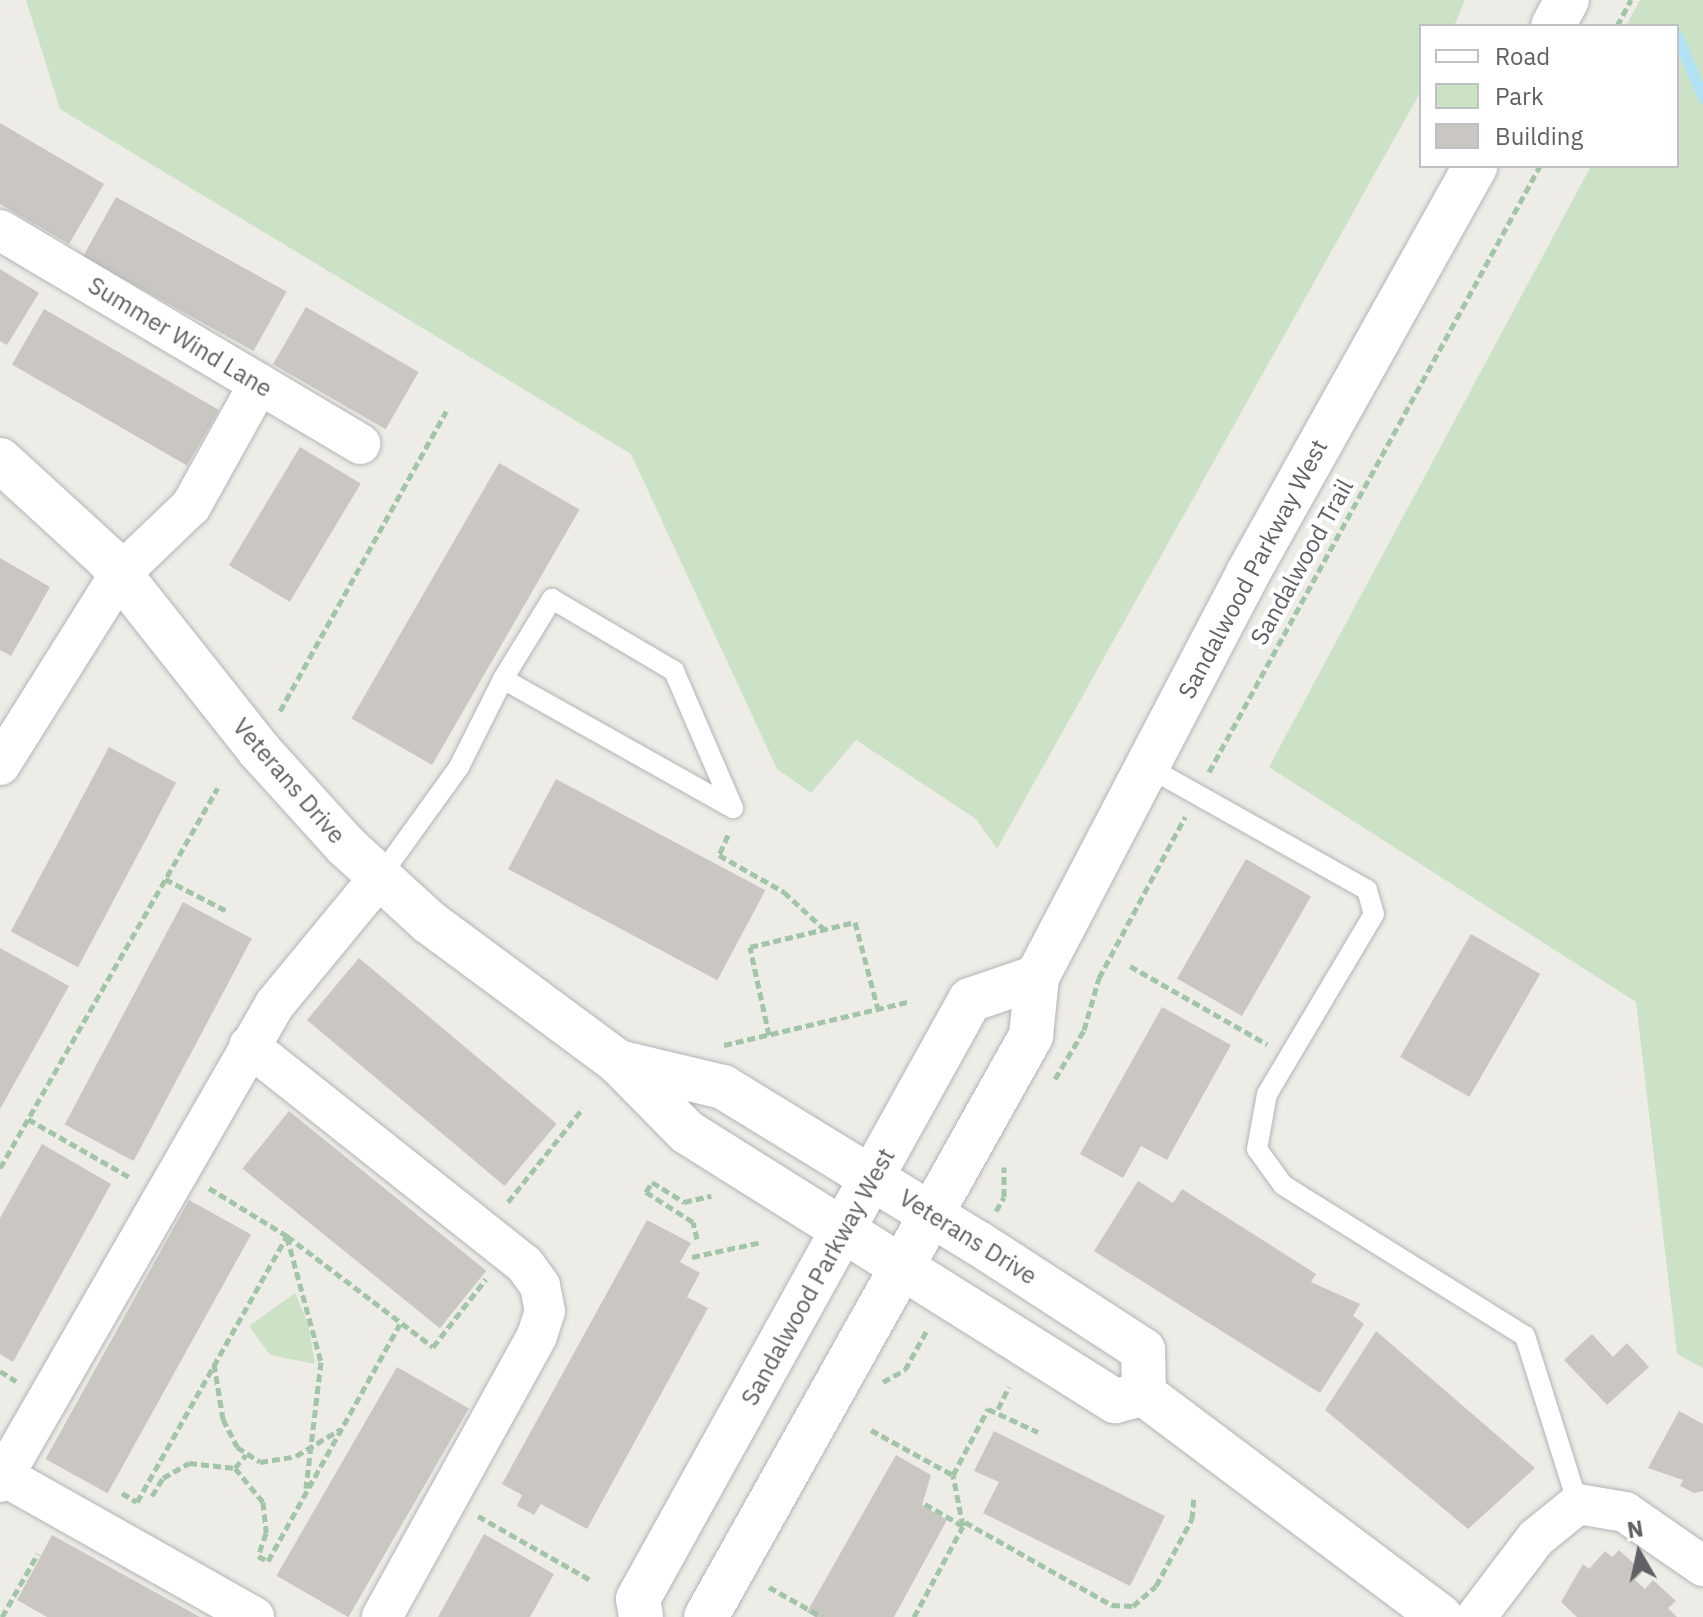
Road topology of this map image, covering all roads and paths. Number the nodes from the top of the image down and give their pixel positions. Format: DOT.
graph roads {
  1 [pos="1631,0"];
  2 [pos="1618,24"];
  3 [pos="1474,168"];
  4 [pos="1539,168"];
  5 [pos="0,230"];
  6 [pos="259,384"];
  7 [pos="446,411"];
  8 [pos="360,444"];
  9 [pos="0,460"];
  10 [pos="120,574"];
  11 [pos="503,679"];
  12 [pos="259,750"];
  13 [pos="0,765"];
  14 [pos="1148,767"];
  15 [pos="218,788"];
  16 [pos="1197,795"];
  17 [pos="733,808"];
  18 [pos="379,878"];
  19 [pos="165,879"];
  20 [pos="225,910"];
  21 [pos="824,929"];
  22 [pos="1130,966"];
  23 [pos="1037,977"];
  24 [pos="1099,978"];
  25 [pos="911,1001"];
  26 [pos="878,1009"];
  27 [pos="769,1035"];
  28 [pos="249,1046"];
  29 [pos="715,1047"];
  30 [pos="1289,1056"];
  31 [pos="618,1062"];
  32 [pos="583,1108"];
  33 [pos="28,1119"];
  34 [pos="0,1168"];
  35 [pos="874,1177"];
  36 [pos="144,1185"];
  37 [pos="210,1189"];
  38 [pos="711,1196"];
  39 [pos="932,1214"];
  40 [pos="497,1216"];
  41 [pos="844,1231"];
  42 [pos="287,1236"];
  43 [pos="697,1239"];
  44 [pos="762,1242"];
  45 [pos="692,1257"];
  46 [pos="901,1267"];
  47 [pos="495,1268"];
  48 [pos="400,1324"];
  49 [pos="921,1340"];
  50 [pos="213,1363"];
  51 [pos="905,1370"];
  52 [pos="1009,1386"];
  53 [pos="1144,1394"];
  54 [pos="998,1409"];
  55 [pos="343,1428"];
  56 [pos="871,1430"];
  57 [pos="1038,1432"];
  58 [pos="312,1447"];
  59 [pos="246,1455"];
  60 [pos="235,1468"];
  61 [pos="953,1475"];
  62 [pos="2,1479"];
  63 [pos="306,1491"];
  64 [pos="122,1493"];
  65 [pos="152,1496"];
  66 [pos="1194,1496"];
  67 [pos="925,1504"];
  68 [pos="1578,1504"];
  69 [pos="466,1510"];
  70 [pos="964,1524"];
  71 [pos="38,1553"];
  72 [pos="1703,1566"];
  73 [pos="589,1579"];
  74 [pos="761,1582"];
  75 [pos="2,1617"];
  76 [pos="254,1617"];
  77 [pos="382,1617"];
  78 [pos="641,1617"];
  79 [pos="706,1617"];
  80 [pos="822,1617"];
  81 [pos="914,1617"];
  82 [pos="1441,1617"];
  83 [pos="1476,1617"];
  1 -- 2 [label="path"];
  3 -- 14 [label="street, Sandalwood Parkway West"];
  4 -- 16 [label="path, Sandalwood Trail"];
  5 -- 6 [label="street, Summer Wind Lane"];
  6 -- 8 [label="street, Summer Wind Lane"];
  6 -- 10 [label="street"];
  7 -- 12 [label="path"];
  9 -- 10 [label="street, Veterans Drive"];
  10 -- 12 [label="street, Veterans Drive"];
  10 -- 13 [label="street"];
  11 -- 17 [label="lane"];
  11 -- 17 [label="lane"];
  11 -- 18 [label="lane"];
  12 -- 18 [label="street, Veterans Drive"];
  14 -- 16 [label="lane"];
  14 -- 23 [label="street, Sandalwood Parkway West"];
  15 -- 19 [label="path"];
  16 -- 24 [label="path, Sandalwood Trail"];
  16 -- 30 [label="lane"];
  17 -- 21 [label="path"];
  18 -- 28 [label="street"];
  18 -- 31 [label="street, Veterans Drive"];
  19 -- 20 [label="path"];
  19 -- 33 [label="path"];
  21 -- 26 [label="path"];
  21 -- 27 [label="path"];
  22 -- 30 [label="path"];
  23 -- 35 [label="street, Sandalwood Parkway West"];
  23 -- 39 [label="street, Sandalwood Parkway West"];
  25 -- 26 [label="path"];
  26 -- 27 [label="path"];
  27 -- 29 [label="path"];
  28 -- 62 [label="street"];
  28 -- 77 [label="street"];
  30 -- 68 [label="lane"];
  31 -- 35 [label="street, Veterans Drive"];
  31 -- 41 [label="street, Veterans Drive"];
  32 -- 40 [label="path"];
  33 -- 34 [label="path"];
  33 -- 36 [label="path"];
  35 -- 39 [label="street, Veterans Drive"];
  35 -- 41 [label="street, Sandalwood Parkway West"];
  37 -- 42 [label="path"];
  38 -- 43 [label="path"];
  39 -- 46 [label="street, Sandalwood Parkway West"];
  39 -- 53 [label="street, Veterans Drive"];
  41 -- 46 [label="street, Veterans Drive"];
  41 -- 78 [label="street, Sandalwood Parkway West"];
  42 -- 48 [label="path"];
  42 -- 50 [label="path"];
  42 -- 58 [label="path"];
  44 -- 45 [label="path"];
  46 -- 53 [label="street, Veterans Drive"];
  46 -- 79 [label="street, Sandalwood Parkway West"];
  47 -- 48 [label="path"];
  48 -- 55 [label="path"];
  49 -- 51 [label="path"];
  50 -- 59 [label="path"];
  50 -- 64 [label="path"];
  52 -- 54 [label="path"];
  53 -- 82 [label="street"];
  54 -- 57 [label="path"];
  54 -- 61 [label="path"];
  55 -- 58 [label="path"];
  55 -- 63 [label="path"];
  56 -- 61 [label="path"];
  58 -- 59 [label="path"];
  58 -- 63 [label="path"];
  59 -- 60 [label="path"];
  60 -- 63 [label="path"];
  60 -- 65 [label="path"];
  61 -- 70 [label="path"];
  62 -- 76 [label="street"];
  66 -- 70 [label="path"];
  67 -- 70 [label="path"];
  68 -- 72 [label="street"];
  68 -- 83 [label="street"];
  69 -- 73 [label="path"];
  70 -- 81 [label="path"];
  71 -- 75 [label="path"];
  74 -- 80 [label="path"];
}
